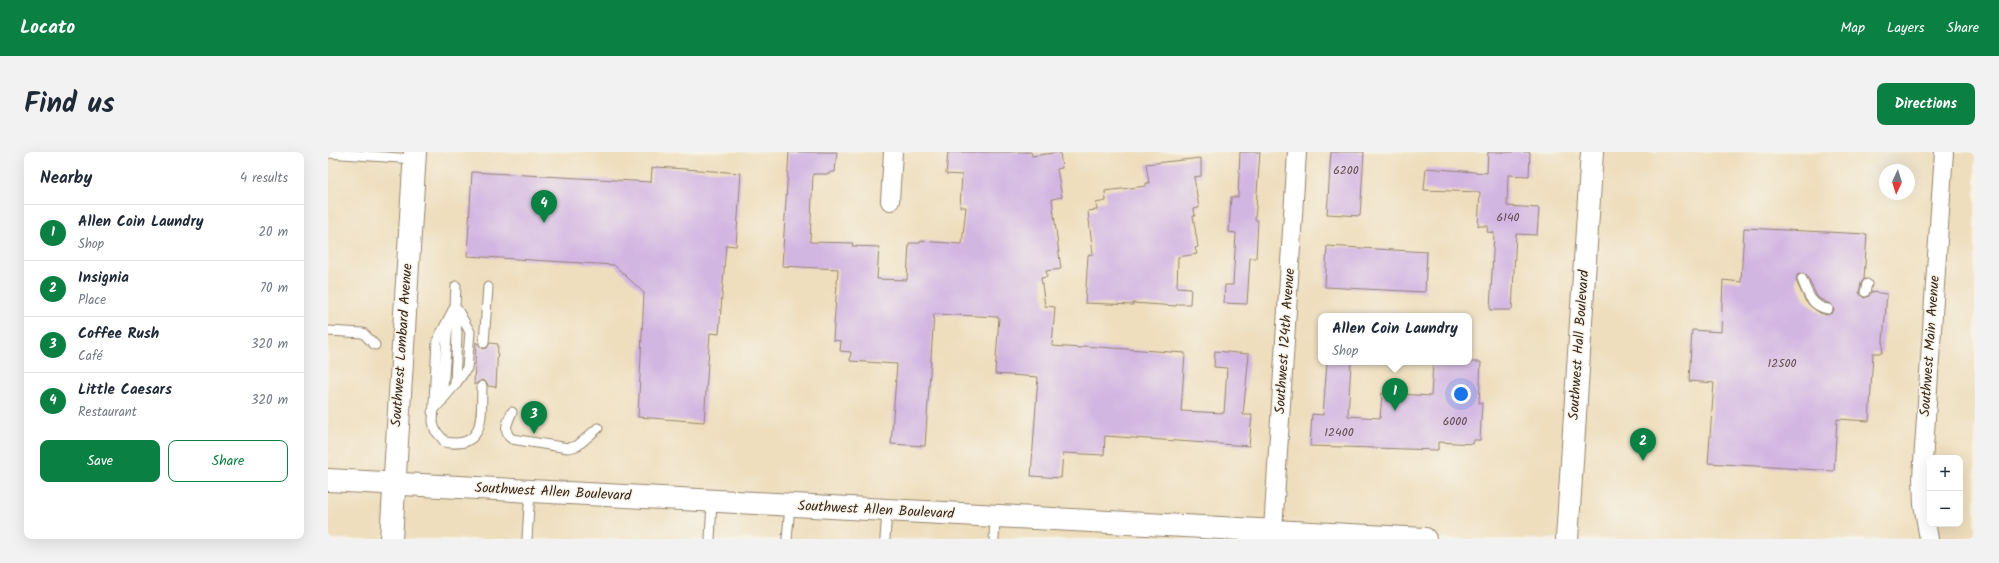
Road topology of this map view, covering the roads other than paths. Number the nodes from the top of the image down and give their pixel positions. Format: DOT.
graph roads {
  1 [pos="893,152"];
  2 [pos="1297,152"];
  3 [pos="1592,152"];
  4 [pos="1944,152"];
  5 [pos="328,153"];
  6 [pos="415,156"];
  7 [pos="890,201"];
  8 [pos="1802,279"];
  9 [pos="456,286"];
  10 [pos="488,287"];
  11 [pos="455,306"];
  12 [pos="1828,309"];
  13 [pos="448,322"];
  14 [pos="328,331"];
  15 [pos="484,343"];
  16 [pos="375,345"];
  17 [pos="482,386"];
  18 [pos="442,401"];
  19 [pos="432,412"];
  20 [pos="512,412"];
  21 [pos="598,428"];
  22 [pos="328,480"];
  23 [pos="394,483"];
  24 [pos="530,491"];
  25 [pos="712,502"];
  26 [pos="790,506"];
  27 [pos="887,511"];
  28 [pos="995,517"];
  29 [pos="1273,530"];
  30 [pos="391,539"];
  31 [pos="527,539"];
  32 [pos="710,539"];
  33 [pos="787,539"];
  34 [pos="886,539"];
  35 [pos="994,539"];
  36 [pos="1425,539"];
  37 [pos="1567,539"];
  38 [pos="1929,539"];
  1 -- 7 [label="street"];
  2 -- 29 [label="street, Southwest 124th Avenue"];
  3 -- 37 [label="main road, Southwest Hall Boulevard"];
  4 -- 38 [label="street, Southwest Main Avenue"];
  5 -- 6 [label="lane"];
  6 -- 23 [label="main road, Southwest Lombard Avenue"];
  8 -- 12 [label="lane"];
  9 -- 11 [label="lane"];
  10 -- 15 [label="lane"];
  11 -- 13 [label="lane"];
  11 -- 18 [label="lane"];
  13 -- 18 [label="lane"];
  13 -- 19 [label="lane"];
  14 -- 16 [label="lane"];
  17 -- 19 [label="lane"];
  18 -- 19 [label="lane"];
  20 -- 21 [label="lane"];
  22 -- 23 [label="main road, Southwest Allen Boulevard"];
  23 -- 24 [label="main road, Southwest Allen Boulevard"];
  23 -- 30 [label="main road, Southwest Lombard Avenue"];
  24 -- 25 [label="main road, Southwest Allen Boulevard"];
  24 -- 31 [label="lane"];
  25 -- 26 [label="main road, Southwest Allen Boulevard"];
  25 -- 32 [label="lane"];
  26 -- 27 [label="main road, Southwest Allen Boulevard"];
  26 -- 33 [label="lane"];
  27 -- 28 [label="main road, Southwest Allen Boulevard"];
  27 -- 34 [label="lane"];
  28 -- 29 [label="main road, Southwest Allen Boulevard"];
  28 -- 35 [label="lane"];
  29 -- 36 [label="main road, Southwest Allen Boulevard"];
}
